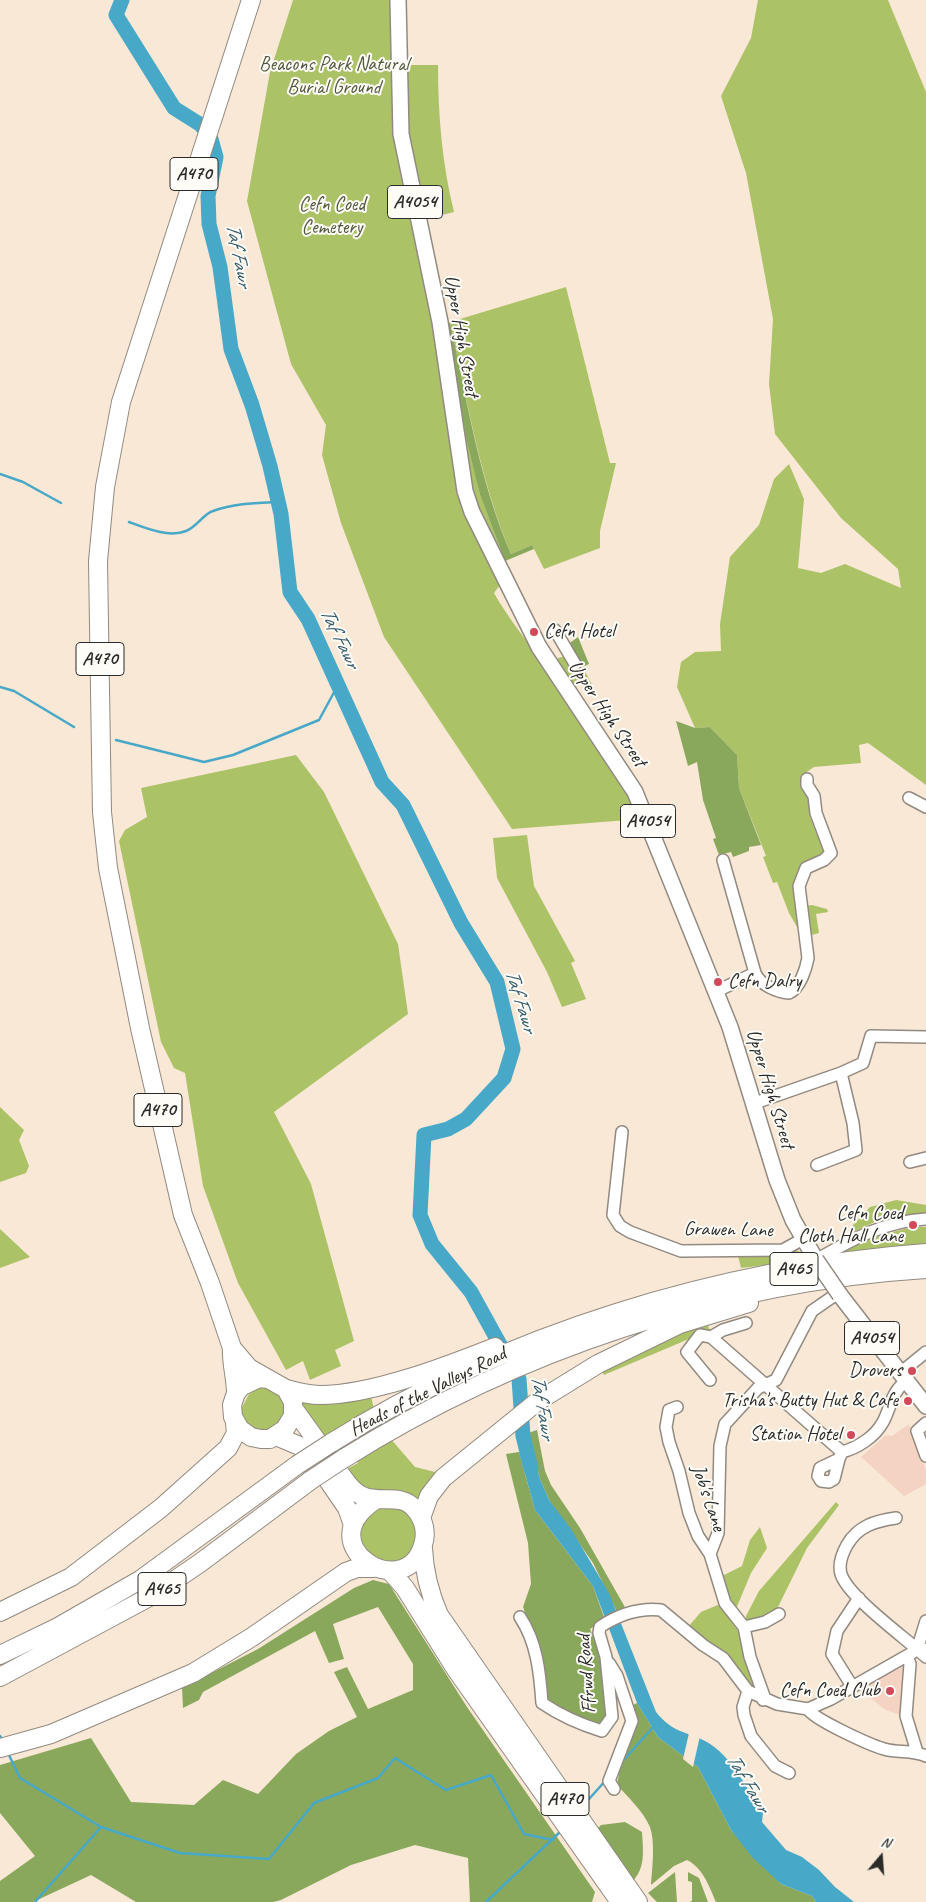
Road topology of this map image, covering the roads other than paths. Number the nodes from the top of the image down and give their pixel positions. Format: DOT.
graph roads {
  1 [pos="251,0"];
  2 [pos="398,0"];
  3 [pos="555,630"];
  4 [pos="566,649"];
  5 [pos="548,661"];
  6 [pos="575,664"];
  7 [pos="808,779"];
  8 [pos="908,798"];
  9 [pos="926,807"];
  10 [pos="724,860"];
  11 [pos="755,973"];
  12 [pos="717,991"];
  13 [pos="926,1037"];
  14 [pos="841,1073"];
  15 [pos="754,1103"];
  16 [pos="622,1132"];
  17 [pos="926,1158"];
  18 [pos="910,1162"];
  19 [pos="816,1165"];
  20 [pos="926,1219"];
  21 [pos="804,1239"];
  22 [pos="926,1253"];
  23 [pos="817,1259"];
  24 [pos="926,1269"];
  25 [pos="804,1282"];
  26 [pos="837,1295"];
  27 [pos="607,1319"];
  28 [pos="746,1323"];
  29 [pos="711,1337"];
  30 [pos="232,1348"];
  31 [pos="926,1352"];
  32 [pos="902,1378"];
  33 [pos="268,1379"];
  34 [pos="710,1380"];
  35 [pos="764,1384"];
  36 [pos="286,1389"];
  37 [pos="236,1393"];
  38 [pos="926,1406"];
  39 [pos="677,1407"];
  40 [pos="294,1409"];
  41 [pos="236,1423"];
  42 [pos="926,1423"];
  43 [pos="276,1436"];
  44 [pos="926,1456"];
  45 [pos="377,1499"];
  46 [pos="421,1518"];
  47 [pos="896,1518"];
  48 [pos="353,1525"];
  49 [pos="423,1548"];
  50 [pos="710,1554"];
  51 [pos="382,1569"];
  52 [pos="859,1598"];
  53 [pos="0,1612"];
  54 [pos="779,1614"];
  55 [pos="520,1617"];
  56 [pos="926,1621"];
  57 [pos="744,1627"];
  58 [pos="923,1652"];
  59 [pos="0,1654"];
  60 [pos="907,1656"];
  61 [pos="606,1657"];
  62 [pos="0,1677"];
  63 [pos="852,1686"];
  64 [pos="748,1692"];
  65 [pos="489,1700"];
  66 [pos="763,1700"];
  67 [pos="808,1709"];
  68 [pos="0,1748"];
  69 [pos="922,1754"];
  70 [pos="789,1773"];
  71 [pos="614,1789"];
  72 [pos="632,1902"];
  1 -- 30 [label="highway, A470"];
  2 -- 5 [label="main road, Upper High Street / A4054"];
  3 -- 4 [label="street"];
  4 -- 5 [label="street"];
  4 -- 6 [label="street"];
  5 -- 12 [label="main road, Upper High Street / A4054"];
  7 -- 11 [label="street"];
  8 -- 9 [label="street"];
  10 -- 11 [label="street"];
  11 -- 12 [label="street"];
  12 -- 15 [label="main road, Upper High Street / A4054"];
  13 -- 14 [label="street"];
  14 -- 15 [label="street"];
  14 -- 19 [label="street"];
  15 -- 21 [label="main road, Upper High Street / A4054"];
  16 -- 21 [label="street, Grawen Lane"];
  17 -- 18 [label="street"];
  20 -- 23 [label="street"];
  21 -- 23 [label="main road, Upper High Street / A4054"];
  22 -- 27 [label="highway, A465"];
  23 -- 26 [label="main road, A4054, bridge"];
  24 -- 25 [label="highway, Heads of the Valleys Road / A465"];
  25 -- 27 [label="highway, Heads of the Valleys Road / A465"];
  25 -- 46 [label="highway"];
  26 -- 32 [label="main road, A4054"];
  26 -- 35 [label="street"];
  27 -- 36 [label="highway"];
  27 -- 59 [label="highway, Heads of the Valleys Road / A465, bridge"];
  27 -- 62 [label="highway, Heads of the Valleys Road / A465, bridge"];
  28 -- 29 [label="street"];
  29 -- 34 [label="street"];
  29 -- 35 [label="street"];
  30 -- 33 [label="highway, A470"];
  30 -- 37 [label="highway, A470"];
  31 -- 32 [label="street"];
  32 -- 35 [label="street"];
  32 -- 38 [label="main road, A4054"];
  33 -- 36 [label="highway"];
  33 -- 37 [label="highway"];
  35 -- 50 [label="street"];
  36 -- 40 [label="highway"];
  37 -- 41 [label="highway"];
  39 -- 50 [label="street, Job's Lane"];
  40 -- 43 [label="highway"];
  40 -- 45 [label="highway"];
  41 -- 43 [label="highway"];
  41 -- 53 [label="highway"];
  42 -- 44 [label="street"];
  43 -- 48 [label="highway"];
  45 -- 46 [label="highway"];
  45 -- 48 [label="highway"];
  46 -- 49 [label="highway"];
  47 -- 52 [label="street"];
  48 -- 51 [label="highway"];
  49 -- 51 [label="highway"];
  49 -- 65 [label="highway, A470"];
  50 -- 57 [label="street, Job's Lane"];
  51 -- 65 [label="highway, A470"];
  51 -- 68 [label="highway"];
  52 -- 58 [label="street"];
  52 -- 63 [label="street"];
  54 -- 57 [label="street"];
  55 -- 61 [label="street, Ffrwd Road"];
  56 -- 58 [label="street"];
  57 -- 66 [label="street, Job's Lane"];
  58 -- 60 [label="street"];
  60 -- 63 [label="street"];
  60 -- 69 [label="street"];
  61 -- 64 [label="street, Ffrwd Road"];
  61 -- 71 [label="street"];
  63 -- 67 [label="street"];
  64 -- 66 [label="street, Ffrwd Road"];
  64 -- 70 [label="street"];
  65 -- 72 [label="highway, A470"];
  66 -- 67 [label="street, Ffrwd Road"];
  67 -- 69 [label="street"];
}
